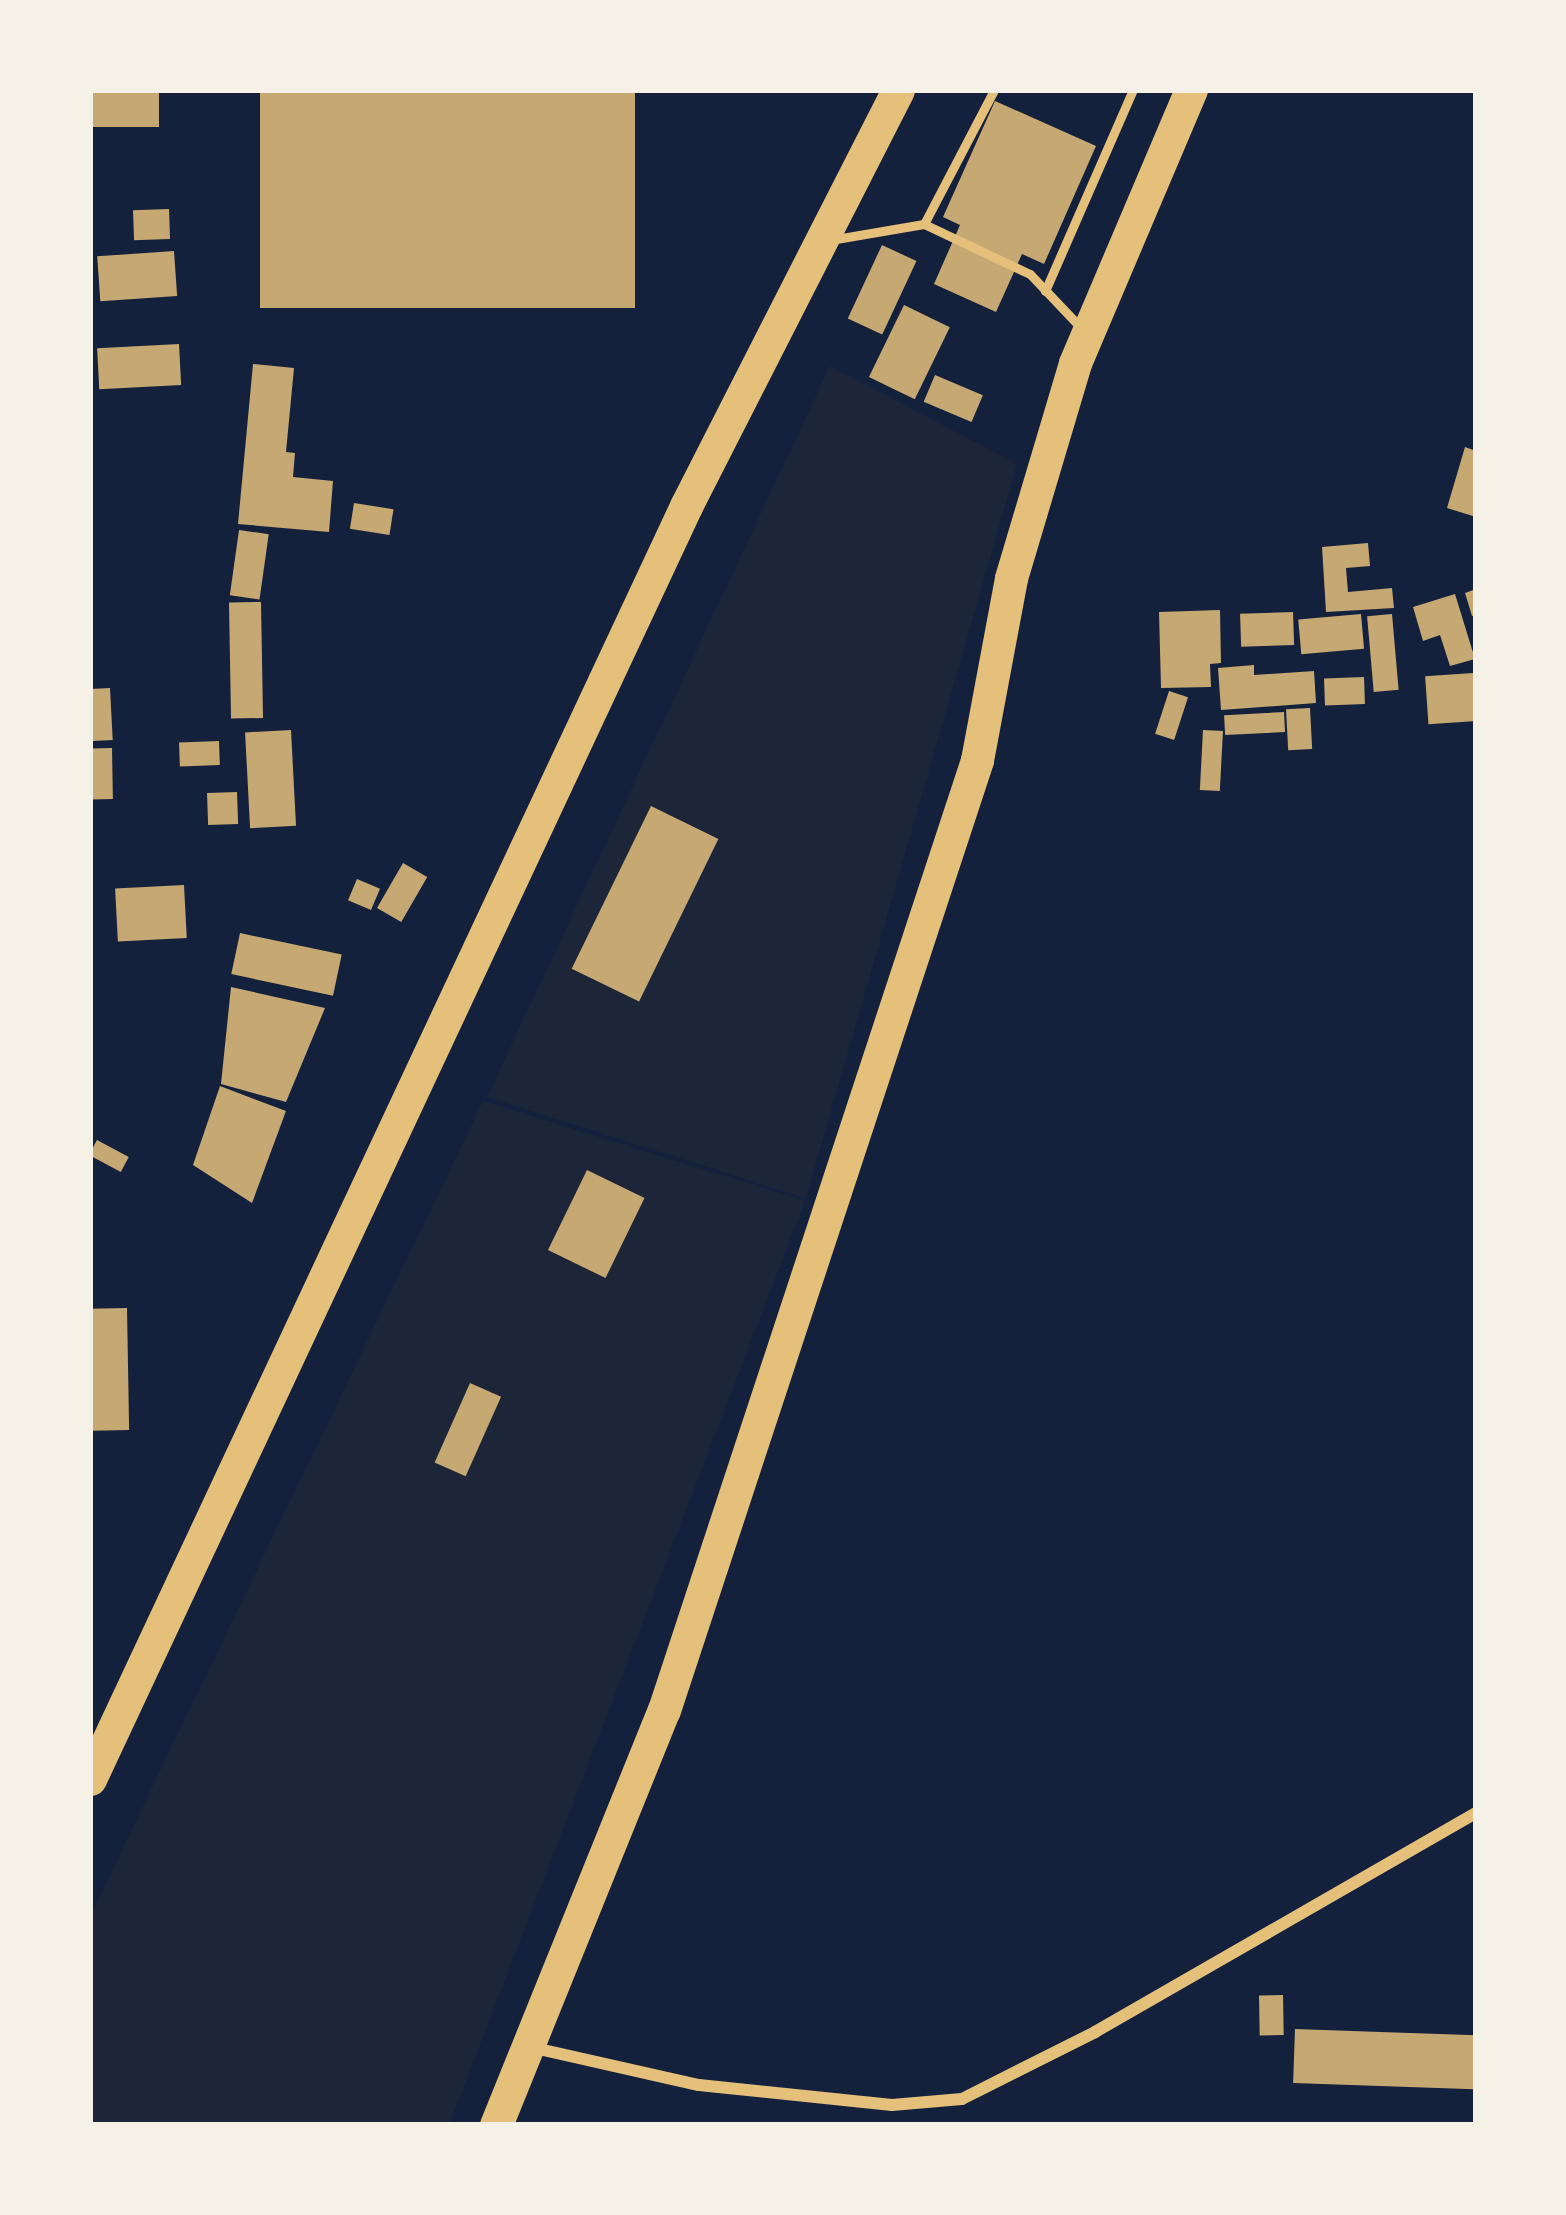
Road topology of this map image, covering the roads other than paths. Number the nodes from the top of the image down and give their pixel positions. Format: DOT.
graph roads {
  1 [pos="898,90"];
  2 [pos="994,90"];
  3 [pos="1133,90"];
  4 [pos="1191,90"];
  5 [pos="924,224"];
  6 [pos="820,241"];
  7 [pos="1045,291"];
  8 [pos="1086,334"];
  9 [pos="90,1779"];
  10 [pos="1476,1813"];
  11 [pos="529,2047"];
  12 [pos="496,2125"];
  1 -- 6 [label="highway"];
  2 -- 5 [label="lane"];
  3 -- 7 [label="lane"];
  4 -- 8 [label="highway"];
  5 -- 6 [label="lane"];
  5 -- 7 [label="lane"];
  6 -- 9 [label="highway"];
  7 -- 8 [label="lane"];
  8 -- 11 [label="highway"];
  10 -- 11 [label="street"];
  11 -- 12 [label="highway"];
}
